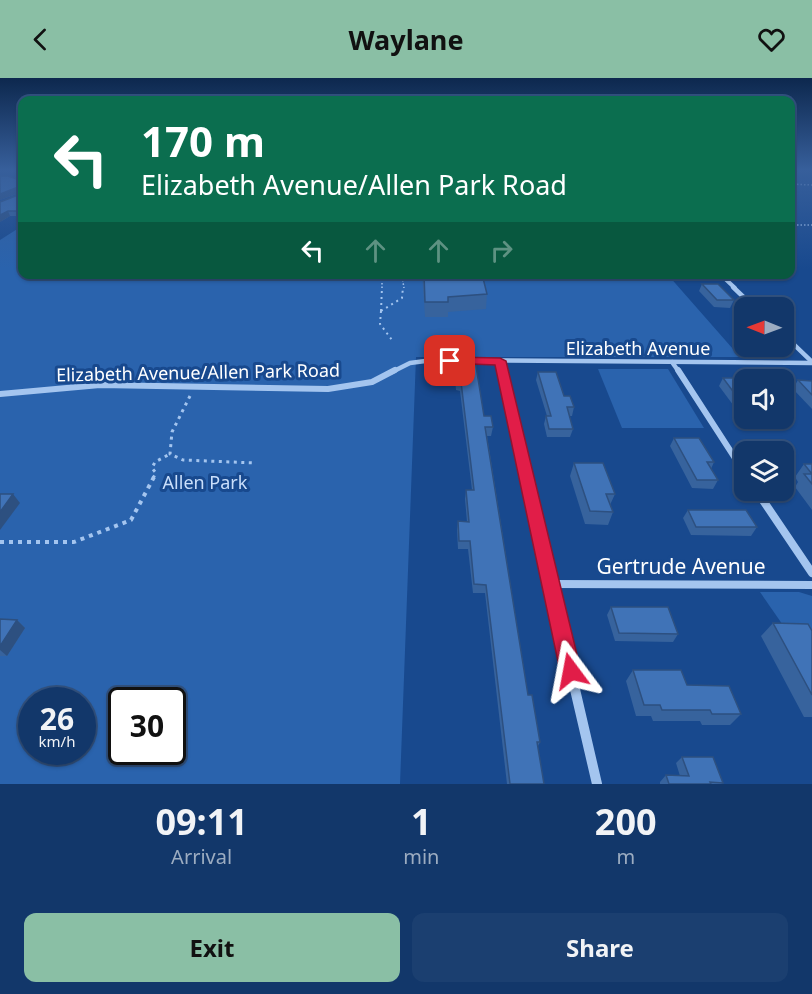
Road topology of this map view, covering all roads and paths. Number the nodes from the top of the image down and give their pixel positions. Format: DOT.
graph roads {
  1 [pos="795,225"];
  2 [pos="812,225"];
  3 [pos="382,279"];
  4 [pos="402,279"];
  5 [pos="725,279"];
  6 [pos="744,297"];
  7 [pos="380,311"];
  8 [pos="392,340"];
  9 [pos="794,345"];
  10 [pos="500,361"];
  11 [pos="672,362"];
  12 [pos="812,362"];
  13 [pos="195,387"];
  14 [pos="0,394"];
  15 [pos="170,454"];
  16 [pos="734,457"];
  17 [pos="256,463"];
  18 [pos="763,501"];
  19 [pos="0,542"];
  20 [pos="812,573"];
  21 [pos="550,584"];
  22 [pos="812,585"];
  23 [pos="597,784"];
  1 -- 2 [label="path"];
  3 -- 7 [label="path"];
  4 -- 7 [label="path"];
  5 -- 6 [label="street"];
  7 -- 8 [label="path"];
  9 -- 12 [label="street"];
  10 -- 11 [label="street, Elizabeth Avenue"];
  10 -- 13 [label="street, Elizabeth Avenue/Allen Park Road"];
  10 -- 21 [label="street"];
  11 -- 12 [label="street, Elizabeth Avenue"];
  11 -- 16 [label="street"];
  13 -- 14 [label="street, Elizabeth Avenue/Allen Park Road"];
  13 -- 15 [label="path"];
  15 -- 17 [label="path"];
  15 -- 19 [label="path"];
  18 -- 20 [label="street"];
  21 -- 22 [label="street, Gertrude Avenue"];
  21 -- 23 [label="street"];
}
